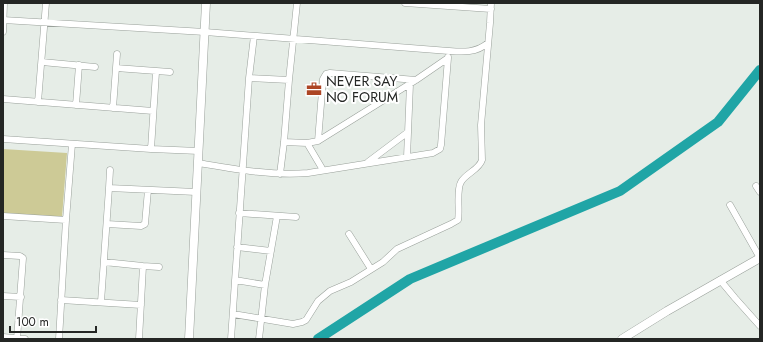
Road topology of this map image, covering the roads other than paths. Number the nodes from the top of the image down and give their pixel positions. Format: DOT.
graph roads {
  1 [pos="4,3"];
  2 [pos="46,3"];
  3 [pos="206,3"];
  4 [pos="297,3"];
  5 [pos="405,3"];
  6 [pos="491,6"];
  7 [pos="3,20"];
  8 [pos="44,22"];
  9 [pos="3,32"];
  10 [pos="205,32"];
  11 [pos="254,36"];
  12 [pos="294,40"];
  13 [pos="488,43"];
  14 [pos="449,51"];
  15 [pos="117,54"];
  16 [pos="448,58"];
  17 [pos="42,62"];
  18 [pos="79,65"];
  19 [pos="95,67"];
  20 [pos="116,68"];
  21 [pos="156,72"];
  22 [pos="170,72"];
  23 [pos="249,78"];
  24 [pos="289,80"];
  25 [pos="413,82"];
  26 [pos="3,99"];
  27 [pos="38,102"];
  28 [pos="76,105"];
  29 [pos="113,108"];
  30 [pos="153,111"];
  31 [pos="408,132"];
  32 [pos="3,139"];
  33 [pos="318,141"];
  34 [pos="284,142"];
  35 [pos="307,143"];
  36 [pos="72,144"];
  37 [pos="151,149"];
  38 [pos="199,151"];
  39 [pos="406,157"];
  40 [pos="198,163"];
  41 [pos="367,163"];
  42 [pos="110,170"];
  43 [pos="243,170"];
  44 [pos="323,170"];
  45 [pos="280,174"];
  46 [pos="109,188"];
  47 [pos="148,190"];
  48 [pos="196,192"];
  49 [pos="730,205"];
  50 [pos="240,213"];
  51 [pos="3,216"];
  52 [pos="277,216"];
  53 [pos="296,217"];
  54 [pos="66,220"];
  55 [pos="107,224"];
  56 [pos="349,234"];
  57 [pos="237,247"];
  58 [pos="271,251"];
  59 [pos="3,255"];
  60 [pos="760,258"];
  61 [pos="104,262"];
  62 [pos="143,266"];
  63 [pos="159,267"];
  64 [pos="371,270"];
  65 [pos="235,280"];
  66 [pos="720,280"];
  67 [pos="265,285"];
  68 [pos="3,296"];
  69 [pos="21,296"];
  70 [pos="61,300"];
  71 [pos="101,302"];
  72 [pos="141,305"];
  73 [pos="233,314"];
  74 [pos="261,319"];
  75 [pos="759,323"];
  76 [pos="3,337"];
  77 [pos="17,339"];
  78 [pos="25,339"];
  79 [pos="59,339"];
  80 [pos="139,339"];
  81 [pos="189,339"];
  82 [pos="231,339"];
  83 [pos="259,339"];
  84 [pos="622,339"];
  1 -- 7 [label="street"];
  2 -- 8 [label="street"];
  3 -- 10 [label="street"];
  4 -- 12 [label="street"];
  5 -- 6 [label="street"];
  6 -- 13 [label="street"];
  7 -- 8 [label="street"];
  7 -- 9 [label="street"];
  8 -- 10 [label="street"];
  8 -- 17 [label="street"];
  10 -- 11 [label="street"];
  10 -- 38 [label="street"];
  11 -- 12 [label="street"];
  11 -- 23 [label="street"];
  12 -- 14 [label="street"];
  12 -- 24 [label="street"];
  13 -- 14 [label="street"];
  13 -- 64 [label="street"];
  14 -- 16 [label="street"];
  15 -- 20 [label="street"];
  16 -- 25 [label="street"];
  16 -- 39 [label="street"];
  17 -- 18 [label="street"];
  17 -- 27 [label="street"];
  18 -- 19 [label="street"];
  18 -- 28 [label="street"];
  20 -- 21 [label="street"];
  20 -- 29 [label="street"];
  21 -- 22 [label="street"];
  21 -- 30 [label="street"];
  23 -- 24 [label="street"];
  23 -- 43 [label="street"];
  24 -- 34 [label="street"];
  25 -- 31 [label="street"];
  25 -- 33 [label="street"];
  25 -- 33 [label="street"];
  26 -- 27 [label="street"];
  27 -- 28 [label="street"];
  28 -- 29 [label="street"];
  29 -- 30 [label="street"];
  30 -- 37 [label="street"];
  31 -- 39 [label="street"];
  31 -- 41 [label="street"];
  32 -- 36 [label="street"];
  33 -- 35 [label="street"];
  34 -- 35 [label="street"];
  34 -- 45 [label="street"];
  35 -- 44 [label="street"];
  36 -- 37 [label="street"];
  36 -- 54 [label="street"];
  37 -- 38 [label="street"];
  38 -- 40 [label="street"];
  39 -- 41 [label="street"];
  40 -- 43 [label="street"];
  40 -- 48 [label="street"];
  41 -- 44 [label="street"];
  42 -- 46 [label="street"];
  43 -- 45 [label="street"];
  43 -- 50 [label="street"];
  44 -- 45 [label="street"];
  46 -- 47 [label="street"];
  46 -- 55 [label="street"];
  47 -- 48 [label="street"];
  47 -- 55 [label="street"];
  48 -- 81 [label="street"];
  49 -- 60 [label="street"];
  50 -- 52 [label="street"];
  50 -- 57 [label="street"];
  51 -- 54 [label="street"];
  52 -- 53 [label="street"];
  52 -- 58 [label="street"];
  54 -- 70 [label="street"];
  55 -- 61 [label="street"];
  56 -- 64 [label="street"];
  57 -- 58 [label="street"];
  57 -- 65 [label="street"];
  58 -- 67 [label="street"];
  59 -- 69 [label="street"];
  60 -- 66 [label="street"];
  61 -- 62 [label="street"];
  61 -- 71 [label="street"];
  62 -- 63 [label="street"];
  62 -- 72 [label="street"];
  64 -- 74 [label="street"];
  65 -- 67 [label="street"];
  65 -- 73 [label="street"];
  66 -- 75 [label="street"];
  66 -- 84 [label="street"];
  67 -- 74 [label="street"];
  68 -- 69 [label="street"];
  69 -- 77 [label="street"];
  70 -- 71 [label="street"];
  70 -- 79 [label="street"];
  71 -- 72 [label="street"];
  72 -- 80 [label="street"];
  73 -- 74 [label="street"];
  73 -- 82 [label="street"];
  74 -- 83 [label="street"];
  76 -- 77 [label="street"];
  77 -- 78 [label="street"];
}
